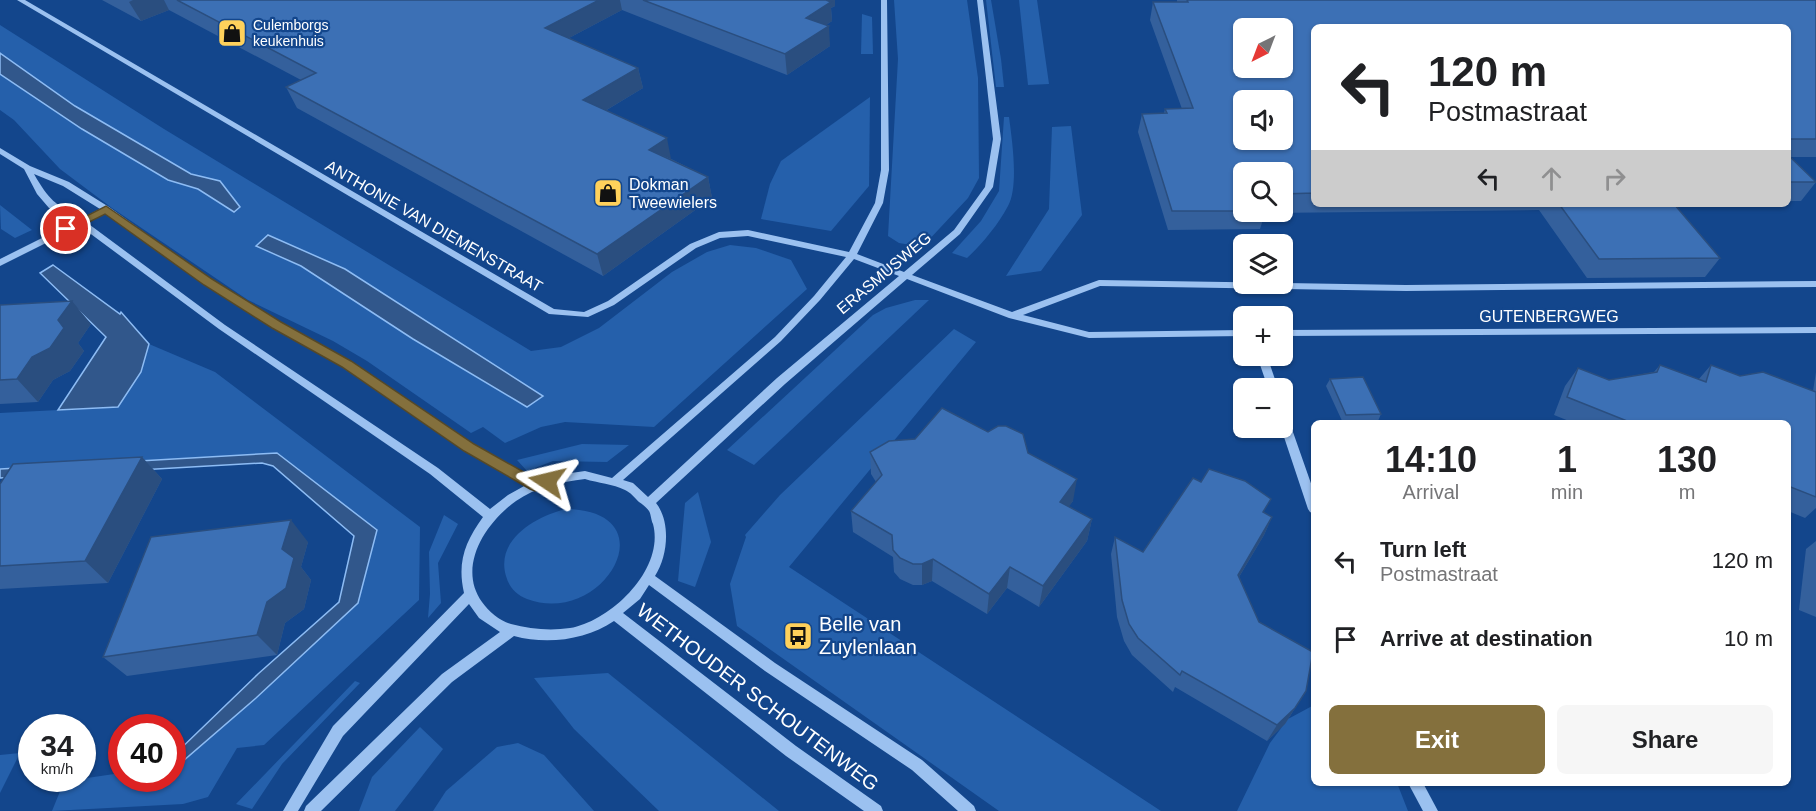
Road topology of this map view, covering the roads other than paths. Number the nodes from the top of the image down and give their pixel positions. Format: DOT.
graph roads {
  1 [pos="21,0"];
  2 [pos="884,0"];
  3 [pos="980,0"];
  4 [pos="0,150"];
  5 [pos="27,168"];
  6 [pos="106,209"];
  7 [pos="80,222"];
  8 [pos="852,255"];
  9 [pos="0,262"];
  10 [pos="905,274"];
  11 [pos="1816,284"];
  12 [pos="1012,316"];
  13 [pos="1816,330"];
  14 [pos="1233,333"];
  15 [pos="1293,333"];
  16 [pos="1290,438"];
  17 [pos="616,480"];
  18 [pos="535,485"];
  19 [pos="1311,500"];
  20 [pos="650,502"];
  21 [pos="490,516"];
  22 [pos="650,579"];
  23 [pos="469,596"];
  24 [pos="615,614"];
  25 [pos="510,632"];
  26 [pos="1417,786"];
  27 [pos="290,811"];
  28 [pos="311,811"];
  29 [pos="876,811"];
  30 [pos="969,811"];
  31 [pos="1431,811"];
  1 -- 8 [label="street, ANTHONIE VAN DIEMENSTRAAT"];
  2 -- 8 [label="street, ERASMUSWEG"];
  3 -- 10 [label="street, ERASMUSWEG"];
  4 -- 5 [label="street"];
  5 -- 6 [label="street"];
  5 -- 7 [label="street"];
  6 -- 7 [label="street"];
  6 -- 18 [label="street"];
  7 -- 9 [label="street"];
  7 -- 21 [label="street"];
  8 -- 10 [label="street, ANTHONIE VAN DIEMENSTRAAT"];
  8 -- 17 [label="street, ERASMUSWEG"];
  10 -- 12 [label="street"];
  10 -- 20 [label="street, ERASMUSWEG"];
  11 -- 12 [label="street"];
  12 -- 14 [label="street"];
  13 -- 15 [label="street, GUTENBERGWEG"];
  16 -- 19 [label="street"];
  17 -- 18 [label="street"];
  17 -- 20 [label="street"];
  18 -- 21 [label="street"];
  20 -- 22 [label="street"];
  21 -- 23 [label="street"];
  22 -- 24 [label="street"];
  22 -- 30 [label="street, WETHOUDER SCHOUTENWEG"];
  23 -- 25 [label="street"];
  23 -- 27 [label="street"];
  24 -- 25 [label="street"];
  24 -- 29 [label="street, WETHOUDER SCHOUTENWEG"];
  25 -- 28 [label="street"];
  26 -- 31 [label="street"];
}
